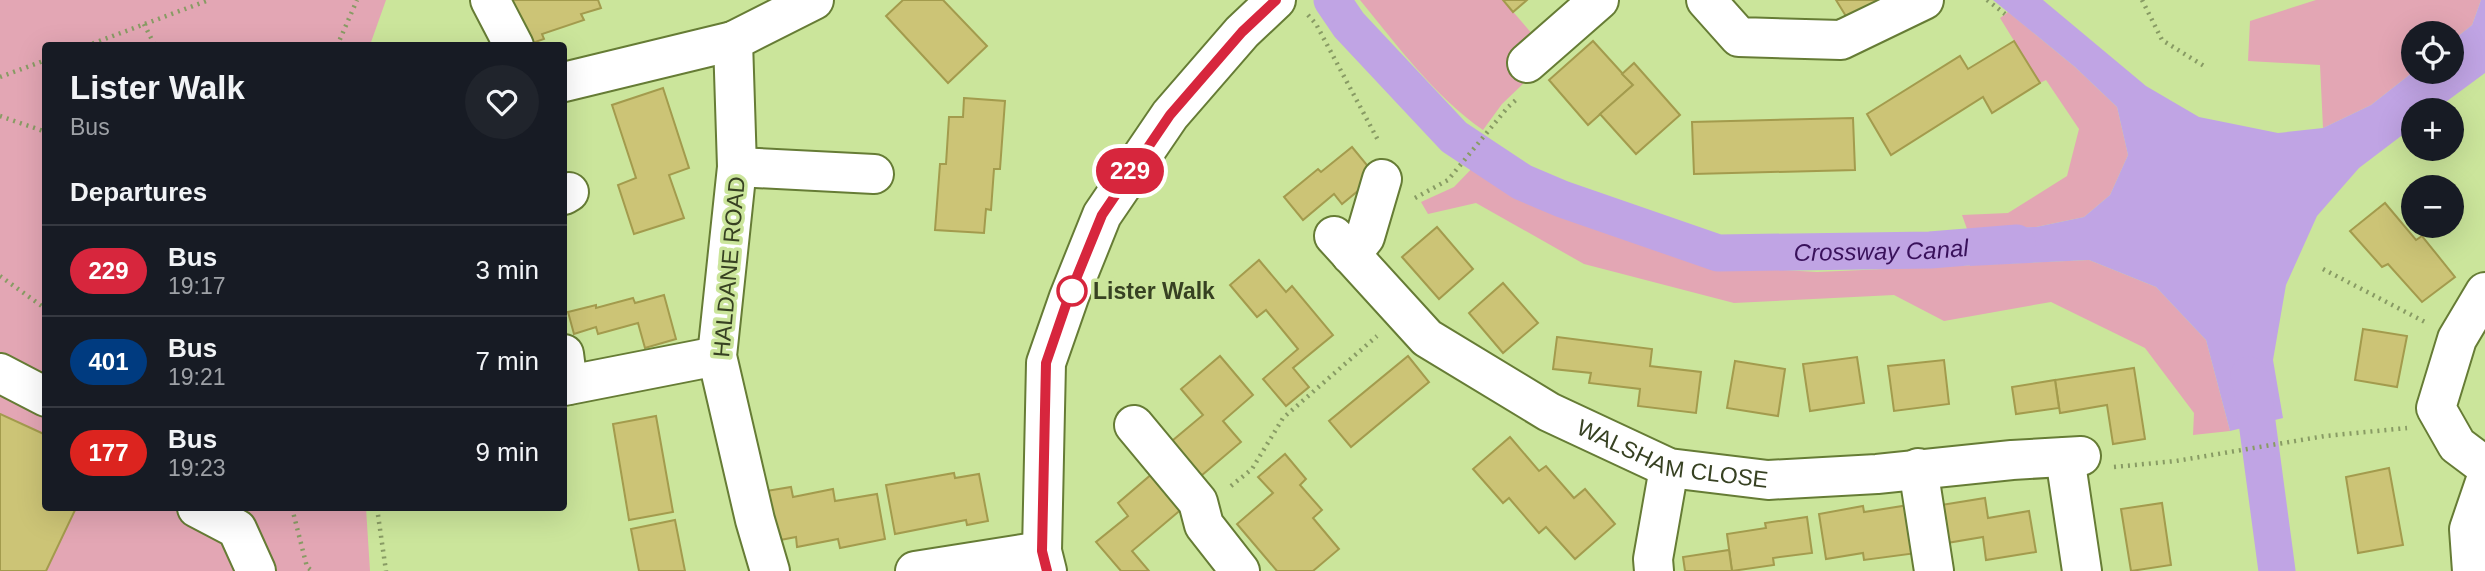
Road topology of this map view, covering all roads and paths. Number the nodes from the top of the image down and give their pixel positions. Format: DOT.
graph roads {
  1 [pos="209,0"];
  2 [pos="357,0"];
  3 [pos="489,0"];
  4 [pos="814,0"];
  5 [pos="1276,0"];
  6 [pos="1600,0"];
  7 [pos="1706,0"];
  8 [pos="1924,0"];
  9 [pos="1987,0"];
  10 [pos="2142,0"];
  11 [pos="2005,14"];
  12 [pos="145,24"];
  13 [pos="1316,24"];
  14 [pos="733,41"];
  15 [pos="97,42"];
  16 [pos="153,42"];
  17 [pos="339,42"];
  18 [pos="511,42"];
  19 [pos="42,61"];
  20 [pos="1527,63"];
  21 [pos="2204,66"];
  22 [pos="0,77"];
  23 [pos="567,82"];
  24 [pos="1508,107"];
  25 [pos="0,116"];
  26 [pos="42,131"];
  27 [pos="737,167"];
  28 [pos="874,174"];
  29 [pos="1391,177"];
  30 [pos="2322,269"];
  31 [pos="0,276"];
  32 [pos="2485,292"];
  33 [pos="42,306"];
  34 [pos="1394,323"];
  35 [pos="2457,338"];
  36 [pos="717,356"];
  37 [pos="0,373"];
  38 [pos="567,375"];
  39 [pos="42,395"];
  40 [pos="2444,422"];
  41 [pos="1134,425"];
  42 [pos="2073,456"];
  43 [pos="2485,466"];
  44 [pos="1669,468"];
  45 [pos="1918,468"];
  46 [pos="2485,482"];
  47 [pos="203,511"];
  48 [pos="293,511"];
  49 [pos="377,511"];
  50 [pos="1204,526"];
  51 [pos="1044,561"];
  52 [pos="256,571"];
  53 [pos="312,571"];
  54 [pos="386,571"];
  55 [pos="770,571"];
  56 [pos="915,571"];
  57 [pos="1240,571"];
  58 [pos="1654,571"];
  59 [pos="1934,571"];
  60 [pos="2082,571"];
  61 [pos="2472,571"];
  1 -- 12 [label="path"];
  2 -- 17 [label="path"];
  3 -- 18 [label="street"];
  4 -- 14 [label="street"];
  5 -- 51 [label="street"];
  6 -- 20 [label="street"];
  7 -- 8 [label="street"];
  9 -- 11 [label="path"];
  10 -- 21 [label="path"];
  12 -- 15 [label="path"];
  12 -- 16 [label="path"];
  13 -- 29 [label="path"];
  14 -- 23 [label="street"];
  14 -- 27 [label="street, HALDANE ROAD"];
  19 -- 22 [label="path"];
  24 -- 29 [label="path"];
  25 -- 26 [label="path"];
  27 -- 28 [label="street"];
  27 -- 36 [label="street, HALDANE ROAD"];
  29 -- 34 [label="street, WALSHAM CLOSE"];
  30 -- 35 [label="path"];
  31 -- 33 [label="path"];
  32 -- 35 [label="street"];
  34 -- 44 [label="street, WALSHAM CLOSE"];
  34 -- 50 [label="path"];
  35 -- 40 [label="street"];
  36 -- 38 [label="street"];
  36 -- 55 [label="street, HALDANE ROAD"];
  37 -- 39 [label="street"];
  40 -- 42 [label="path"];
  40 -- 43 [label="street"];
  41 -- 50 [label="street"];
  42 -- 45 [label="street, WALSHAM CLOSE"];
  42 -- 60 [label="street"];
  44 -- 45 [label="street, WALSHAM CLOSE"];
  44 -- 58 [label="street"];
  45 -- 59 [label="street"];
  46 -- 61 [label="street"];
  47 -- 52 [label="street"];
  48 -- 53 [label="path"];
  49 -- 54 [label="path"];
  50 -- 57 [label="street"];
  51 -- 56 [label="street"];
}
